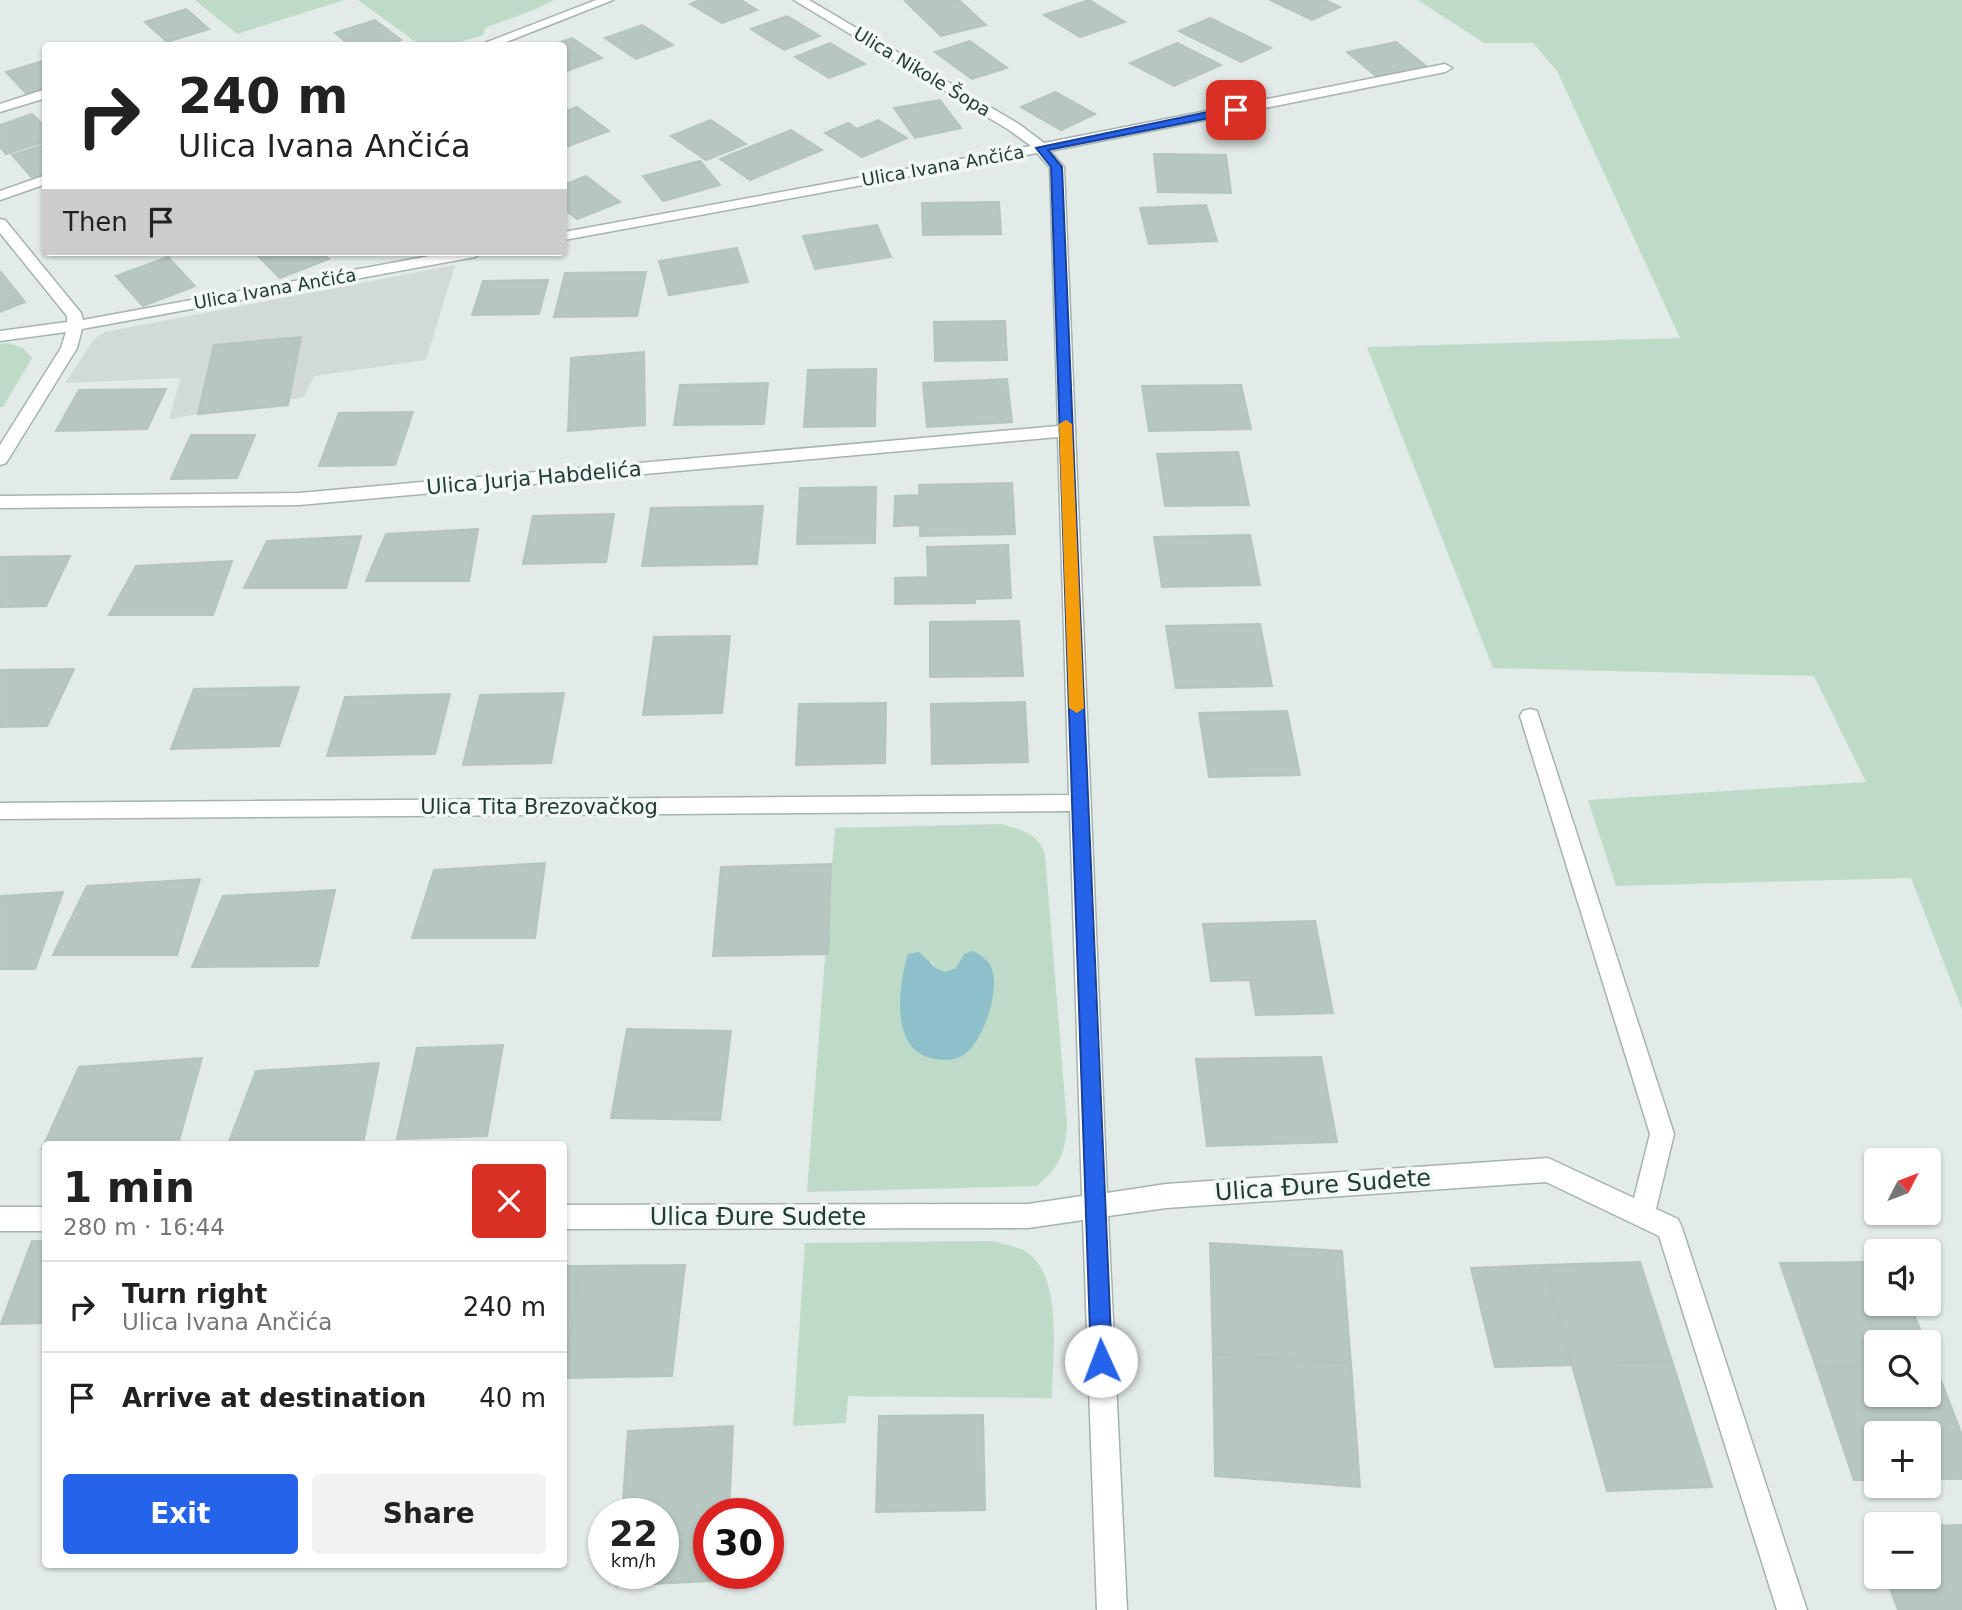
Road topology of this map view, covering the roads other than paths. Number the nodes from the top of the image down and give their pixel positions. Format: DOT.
graph roads {
  1 [pos="607,0"];
  2 [pos="800,0"];
  3 [pos="494,42"];
  4 [pos="1445,68"];
  5 [pos="42,94"];
  6 [pos="0,108"];
  7 [pos="1042,148"];
  8 [pos="42,180"];
  9 [pos="0,196"];
  10 [pos="0,223"];
  11 [pos="567,235"];
  12 [pos="453,256"];
  13 [pos="75,326"];
  14 [pos="0,336"];
  15 [pos="1066,431"];
  16 [pos="0,459"];
  17 [pos="0,502"];
  18 [pos="1530,716"];
  19 [pos="1078,803"];
  20 [pos="0,811"];
  21 [pos="1095,1208"];
  22 [pos="1642,1215"];
  23 [pos="567,1217"];
  24 [pos="0,1219"];
  25 [pos="42,1219"];
  26 [pos="1112,1610"];
  27 [pos="1792,1610"];
  1 -- 3 [label="street"];
  2 -- 7 [label="street, Ulica Nikole Šopa"];
  4 -- 7 [label="street, Ulica Ivana Ančića"];
  5 -- 6 [label="street"];
  7 -- 11 [label="street, Ulica Ivana Ančića"];
  7 -- 15 [label="street"];
  8 -- 9 [label="street"];
  10 -- 13 [label="street"];
  12 -- 13 [label="street, Ulica Ivana Ančića"];
  13 -- 14 [label="street, Ulica Ivana Ančića"];
  13 -- 16 [label="street"];
  15 -- 17 [label="street, Ulica Jurja Habdelića"];
  15 -- 19 [label="street"];
  18 -- 22 [label="street"];
  19 -- 20 [label="street, Ulica Tita Brezovačkog"];
  19 -- 21 [label="street"];
  21 -- 22 [label="street, Ulica Đure Sudete"];
  21 -- 23 [label="street, Ulica Đure Sudete"];
  21 -- 26 [label="street"];
  22 -- 27 [label="street, Ulica Đure Sudete"];
  24 -- 25 [label="street"];
}
